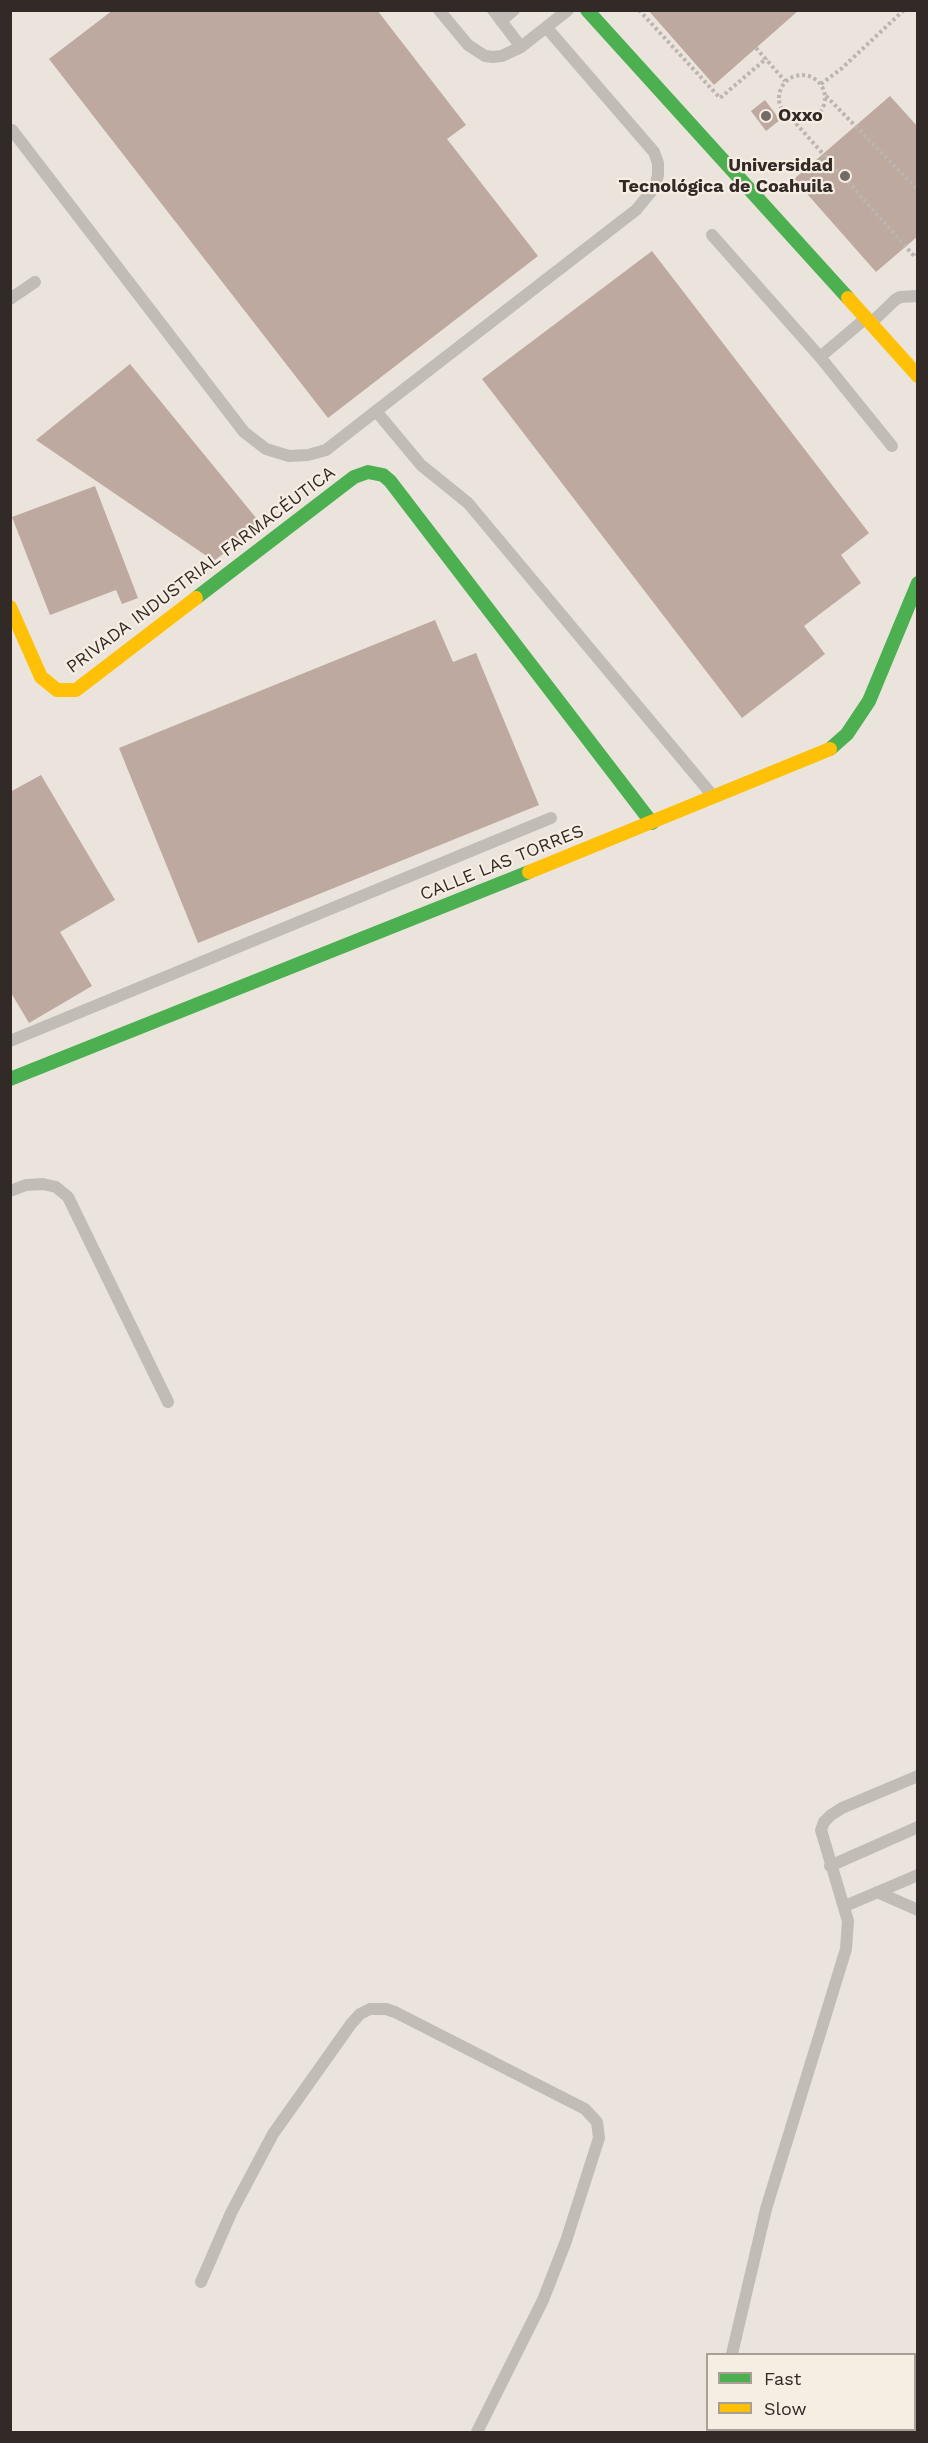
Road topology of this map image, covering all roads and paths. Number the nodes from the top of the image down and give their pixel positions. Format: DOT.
graph roads {
  1 [pos="439,10"];
  2 [pos="493,10"];
  3 [pos="514,10"];
  4 [pos="568,10"];
  5 [pos="587,10"];
  6 [pos="639,10"];
  7 [pos="904,10"];
  8 [pos="501,21"];
  9 [pos="546,27"];
  10 [pos="521,47"];
  11 [pos="756,48"];
  12 [pos="767,58"];
  13 [pos="785,81"];
  14 [pos="820,84"];
  15 [pos="825,94"];
  16 [pos="773,111"];
  17 [pos="782,111"];
  18 [pos="792,119"];
  19 [pos="12,130"];
  20 [pos="918,190"];
  21 [pos="712,234"];
  22 [pos="918,254"];
  23 [pos="35,282"];
  24 [pos="918,296"];
  25 [pos="10,299"];
  26 [pos="868,321"];
  27 [pos="820,357"];
  28 [pos="917,373"];
  29 [pos="376,411"];
  30 [pos="892,446"];
  31 [pos="918,583"];
  32 [pos="10,607"];
  33 [pos="714,797"];
  34 [pos="551,818"];
  35 [pos="652,823"];
  36 [pos="10,1041"];
  37 [pos="10,1079"];
  38 [pos="10,1191"];
  39 [pos="168,1402"];
  40 [pos="918,1776"];
  41 [pos="918,1827"];
  42 [pos="830,1866"];
  43 [pos="918,1875"];
  44 [pos="877,1892"];
  45 [pos="844,1906"];
  46 [pos="918,1910"];
  47 [pos="201,2282"];
  48 [pos="732,2353"];
  49 [pos="477,2433"];
  1 -- 10 [label="lane"];
  2 -- 8 [label="lane"];
  3 -- 8 [label="lane"];
  4 -- 9 [label="lane"];
  5 -- 26 [label="street"];
  6 -- 12 [label="path"];
  7 -- 14 [label="path"];
  8 -- 10 [label="lane"];
  9 -- 10 [label="lane"];
  9 -- 29 [label="lane"];
  11 -- 12 [label="path"];
  12 -- 13 [label="path"];
  13 -- 14 [label="path"];
  13 -- 17 [label="path"];
  14 -- 15 [label="path"];
  15 -- 18 [label="path"];
  15 -- 20 [label="path"];
  16 -- 17 [label="path"];
  17 -- 18 [label="path"];
  18 -- 22 [label="path"];
  19 -- 29 [label="lane"];
  21 -- 27 [label="lane"];
  23 -- 25 [label="lane"];
  24 -- 26 [label="lane"];
  26 -- 27 [label="lane"];
  26 -- 28 [label="street"];
  27 -- 30 [label="lane"];
  29 -- 33 [label="lane"];
  31 -- 33 [label="street, CALLE LAS TORRES"];
  32 -- 35 [label="street, PRIVADA INDUSTRIAL FARMACÉUTICA"];
  33 -- 35 [label="street, CALLE LAS TORRES"];
  34 -- 36 [label="lane"];
  35 -- 37 [label="street, CALLE LAS TORRES"];
  38 -- 39 [label="lane"];
  40 -- 42 [label="lane"];
  41 -- 42 [label="lane"];
  42 -- 45 [label="lane"];
  43 -- 44 [label="lane"];
  44 -- 45 [label="lane"];
  44 -- 46 [label="lane"];
  45 -- 48 [label="lane"];
  47 -- 49 [label="lane"];
}
